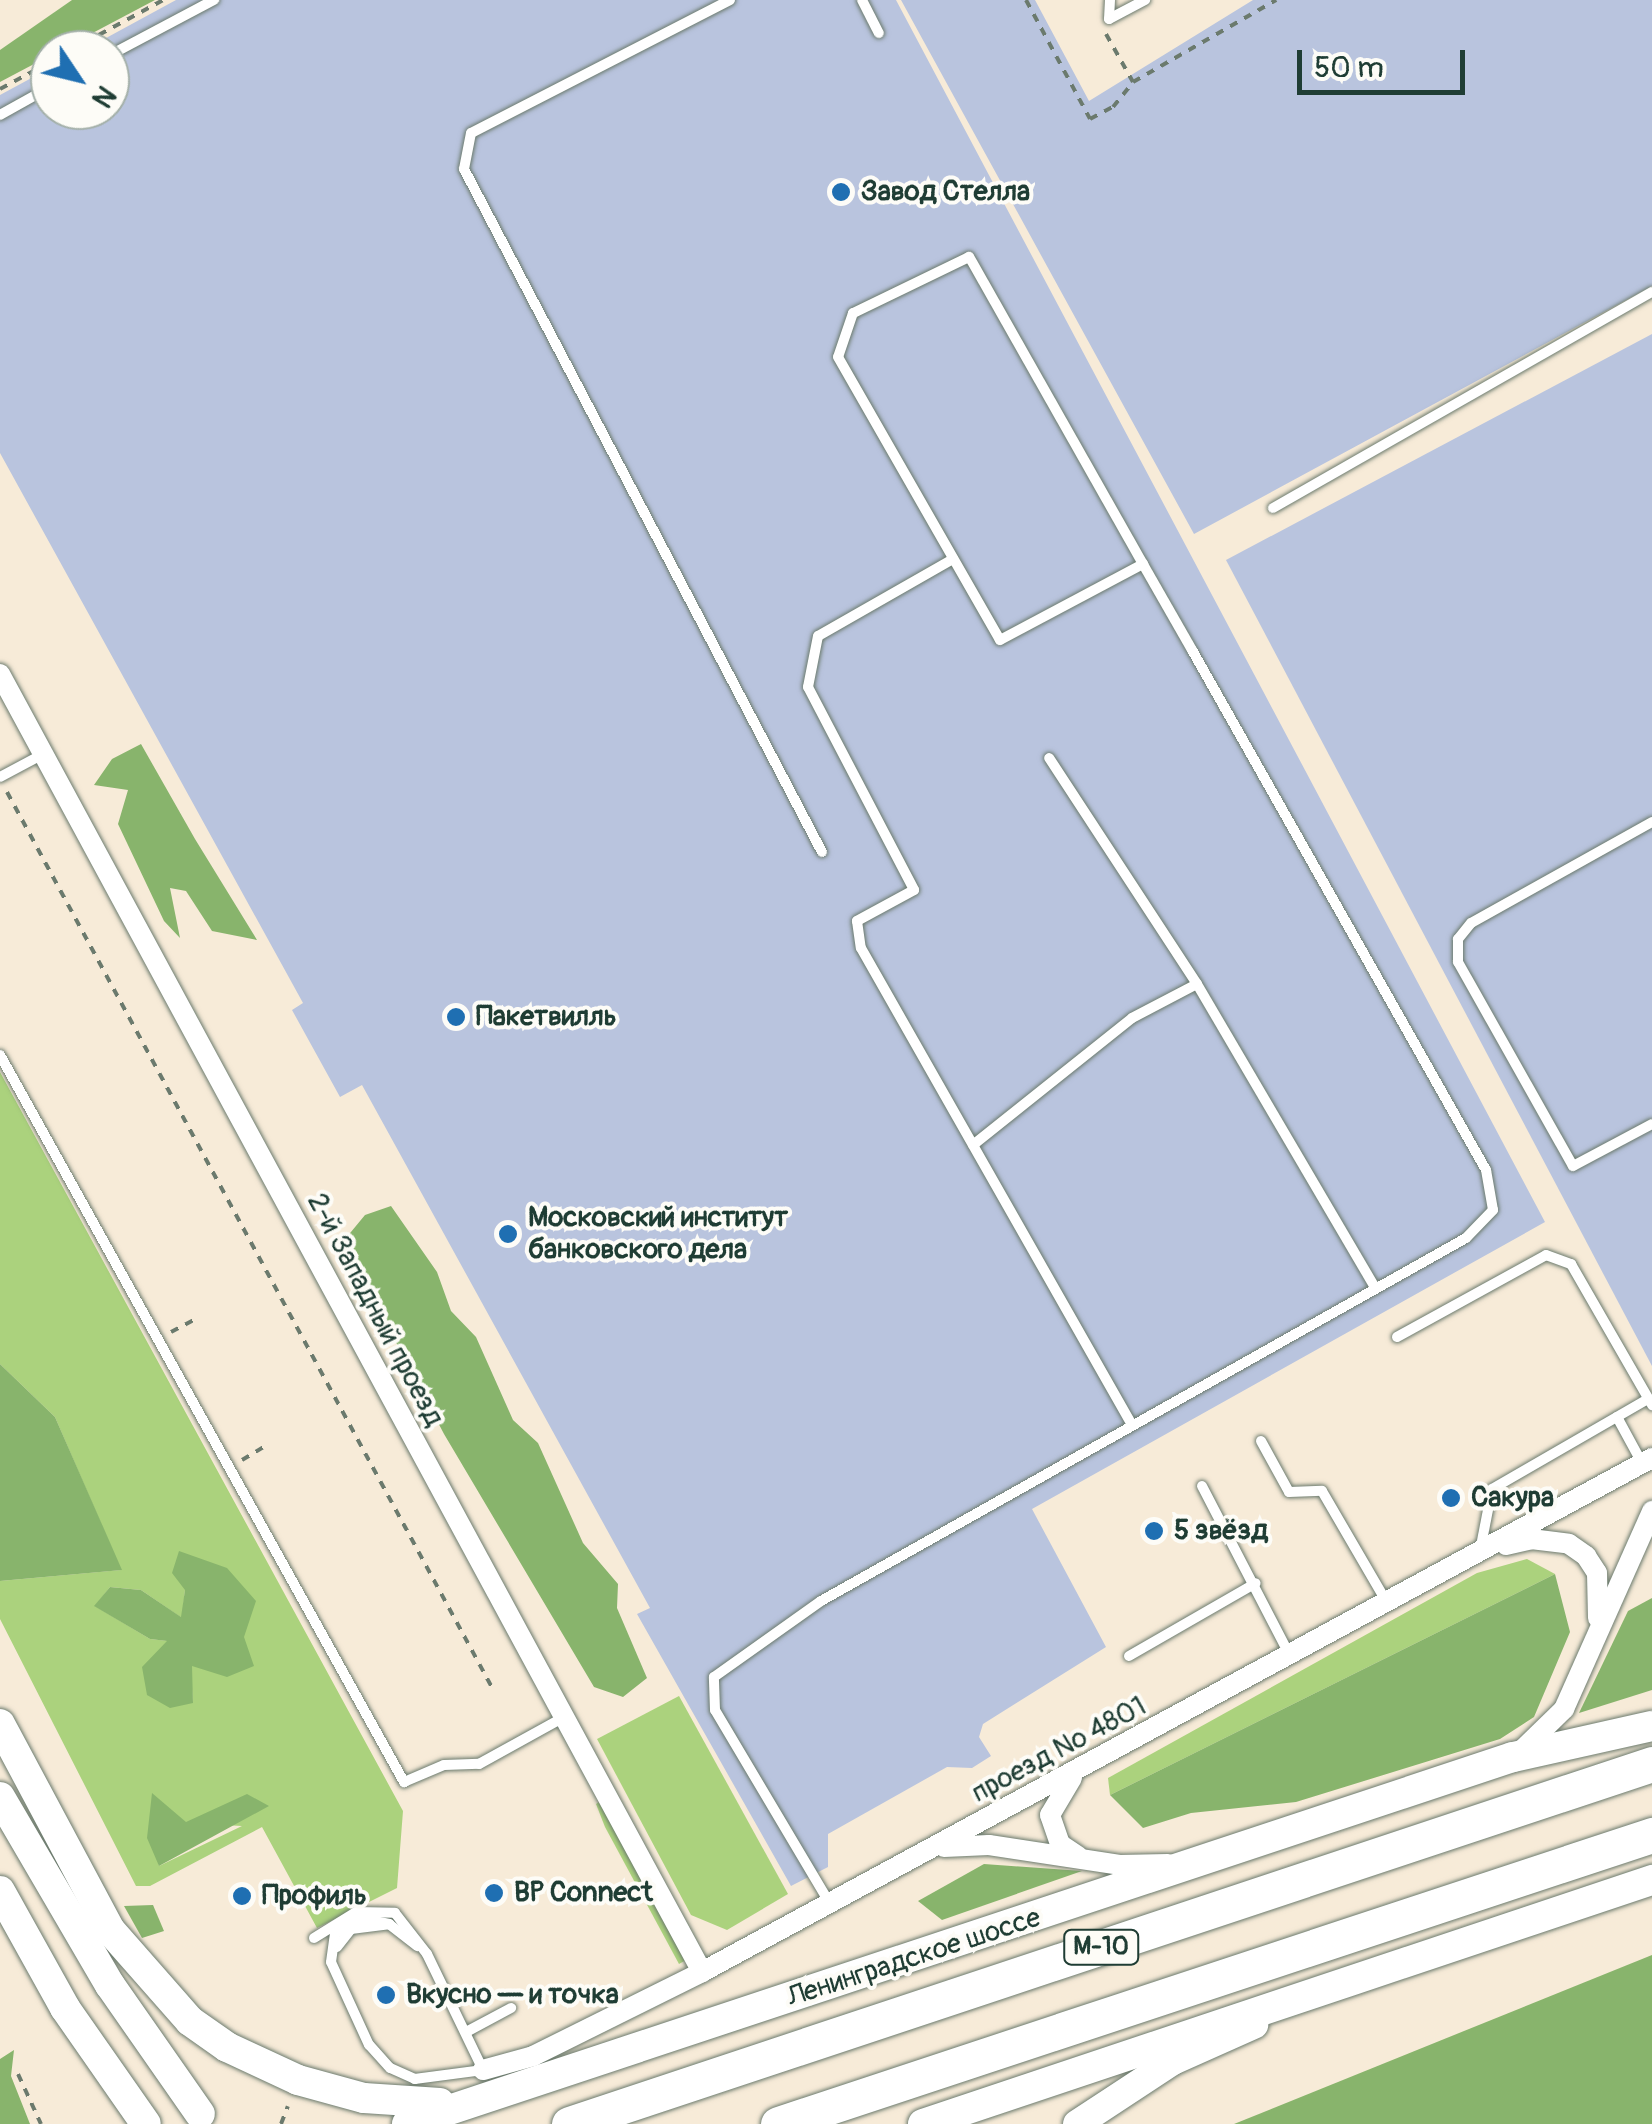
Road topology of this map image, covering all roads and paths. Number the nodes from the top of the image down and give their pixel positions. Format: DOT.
graph roads {
  1 [pos="163,0"];
  2 [pos="214,0"];
  3 [pos="730,0"];
  4 [pos="862,0"];
  5 [pos="1026,0"];
  6 [pos="1110,0"];
  7 [pos="1144,0"];
  8 [pos="1276,0"];
  9 [pos="1109,19"];
  10 [pos="108,30"];
  11 [pos="880,33"];
  12 [pos="130,44"];
  13 [pos="30,73"];
  14 [pos="1133,82"];
  15 [pos="0,89"];
  16 [pos="30,99"];
  17 [pos="0,115"];
  18 [pos="1652,292"];
  19 [pos="1274,508"];
  20 [pos="953,559"];
  21 [pos="1144,564"];
  22 [pos="0,674"];
  23 [pos="43,754"];
  24 [pos="1049,758"];
  25 [pos="0,778"];
  26 [pos="1652,822"];
  27 [pos="822,852"];
  28 [pos="1197,984"];
  29 [pos="0,1055"];
  30 [pos="1652,1124"];
  31 [pos="972,1145"];
  32 [pos="1375,1288"];
  33 [pos="197,1318"];
  34 [pos="1397,1338"];
  35 [pos="158,1339"];
  36 [pos="1650,1402"];
  37 [pos="1617,1417"];
  38 [pos="1131,1423"];
  39 [pos="1261,1440"];
  40 [pos="269,1444"];
  41 [pos="1647,1461"];
  42 [pos="230,1468"];
  43 [pos="1202,1486"];
  44 [pos="1652,1511"];
  45 [pos="1480,1552"];
  46 [pos="1256,1583"];
  47 [pos="1388,1604"];
  48 [pos="1594,1637"];
  49 [pos="1129,1656"];
  50 [pos="1290,1657"];
  51 [pos="494,1691"];
  52 [pos="564,1717"];
  53 [pos="0,1724"];
  54 [pos="1652,1726"];
  55 [pos="1513,1757"];
  56 [pos="1652,1764"];
  57 [pos="1086,1766"];
  58 [pos="0,1797"];
  59 [pos="1652,1835"];
  60 [pos="936,1848"];
  61 [pos="1084,1860"];
  62 [pos="1195,1864"];
  63 [pos="1652,1880"];
  64 [pos="0,1891"];
  65 [pos="830,1903"];
  66 [pos="0,1906"];
  67 [pos="314,1938"];
  68 [pos="28,1943"];
  69 [pos="427,1954"];
  70 [pos="702,1972"];
  71 [pos="1366,1976"];
  72 [pos="511,2008"];
  73 [pos="468,2031"];
  74 [pos="18,2074"];
  75 [pos="486,2085"];
  76 [pos="200,2114"];
  77 [pos="41,2124"];
  78 [pos="146,2124"];
  79 [pos="406,2124"];
  80 [pos="569,2124"];
  81 [pos="778,2124"];
  82 [pos="924,2124"];
  83 [pos="1078,2124"];
  1 -- 10 [label="path"];
  2 -- 12 [label="lane"];
  3 -- 27 [label="lane"];
  4 -- 11 [label="lane"];
  5 -- 14 [label="path"];
  6 -- 9 [label="lane"];
  7 -- 9 [label="lane"];
  8 -- 14 [label="path"];
  9 -- 14 [label="path"];
  13 -- 15 [label="path"];
  16 -- 17 [label="lane"];
  18 -- 19 [label="lane"];
  20 -- 21 [label="lane"];
  20 -- 21 [label="lane"];
  20 -- 31 [label="lane"];
  21 -- 32 [label="lane"];
  22 -- 23 [label="street, 2-й Западный проезд"];
  23 -- 25 [label="lane"];
  23 -- 52 [label="street, 2-й Западный проезд"];
  24 -- 28 [label="lane"];
  25 -- 51 [label="path"];
  26 -- 30 [label="lane"];
  28 -- 31 [label="lane"];
  28 -- 32 [label="lane"];
  29 -- 35 [label="lane"];
  31 -- 38 [label="lane"];
  32 -- 38 [label="lane"];
  33 -- 35 [label="path"];
  34 -- 36 [label="lane"];
  35 -- 42 [label="lane"];
  36 -- 37 [label="lane"];
  37 -- 41 [label="lane"];
  37 -- 45 [label="lane"];
  38 -- 65 [label="lane"];
  39 -- 47 [label="lane"];
  40 -- 42 [label="path"];
  41 -- 45 [label="street, проезд № 4801"];
  42 -- 52 [label="lane"];
  43 -- 46 [label="lane"];
  44 -- 48 [label="street"];
  45 -- 47 [label="street, проезд № 4801"];
  45 -- 48 [label="street"];
  46 -- 49 [label="lane"];
  46 -- 50 [label="lane"];
  47 -- 50 [label="street, проезд № 4801"];
  48 -- 55 [label="street"];
  50 -- 57 [label="street, проезд № 4801"];
  52 -- 70 [label="street, 2-й Западный проезд"];
  53 -- 75 [label="main road"];
  54 -- 55 [label="main road, Ленинградское шоссе / М-10"];
  55 -- 62 [label="main road, Ленинградское шоссе / М-10"];
  56 -- 80 [label="highway, Ленинградское шоссе / М-10"];
  57 -- 60 [label="street, проезд № 4801"];
  57 -- 61 [label="street"];
  58 -- 76 [label="main road"];
  59 -- 81 [label="highway, М-10"];
  60 -- 61 [label="street"];
  60 -- 65 [label="street, проезд № 4801"];
  61 -- 62 [label="street"];
  62 -- 75 [label="main road, Ленинградское шоссе / М-10"];
  63 -- 71 [label="main road"];
  64 -- 68 [label="main road"];
  65 -- 70 [label="street, проезд № 4801"];
  66 -- 68 [label="street"];
  67 -- 69 [label="lane"];
  68 -- 78 [label="main road"];
  69 -- 73 [label="lane"];
  69 -- 75 [label="lane"];
  70 -- 75 [label="street, проезд № 4801"];
  71 -- 82 [label="main road"];
  71 -- 83 [label="street"];
  72 -- 73 [label="lane"];
  73 -- 75 [label="lane"];
  74 -- 77 [label="path"];
  75 -- 79 [label="main road, Ленинградское шоссе / М-10"];
}
